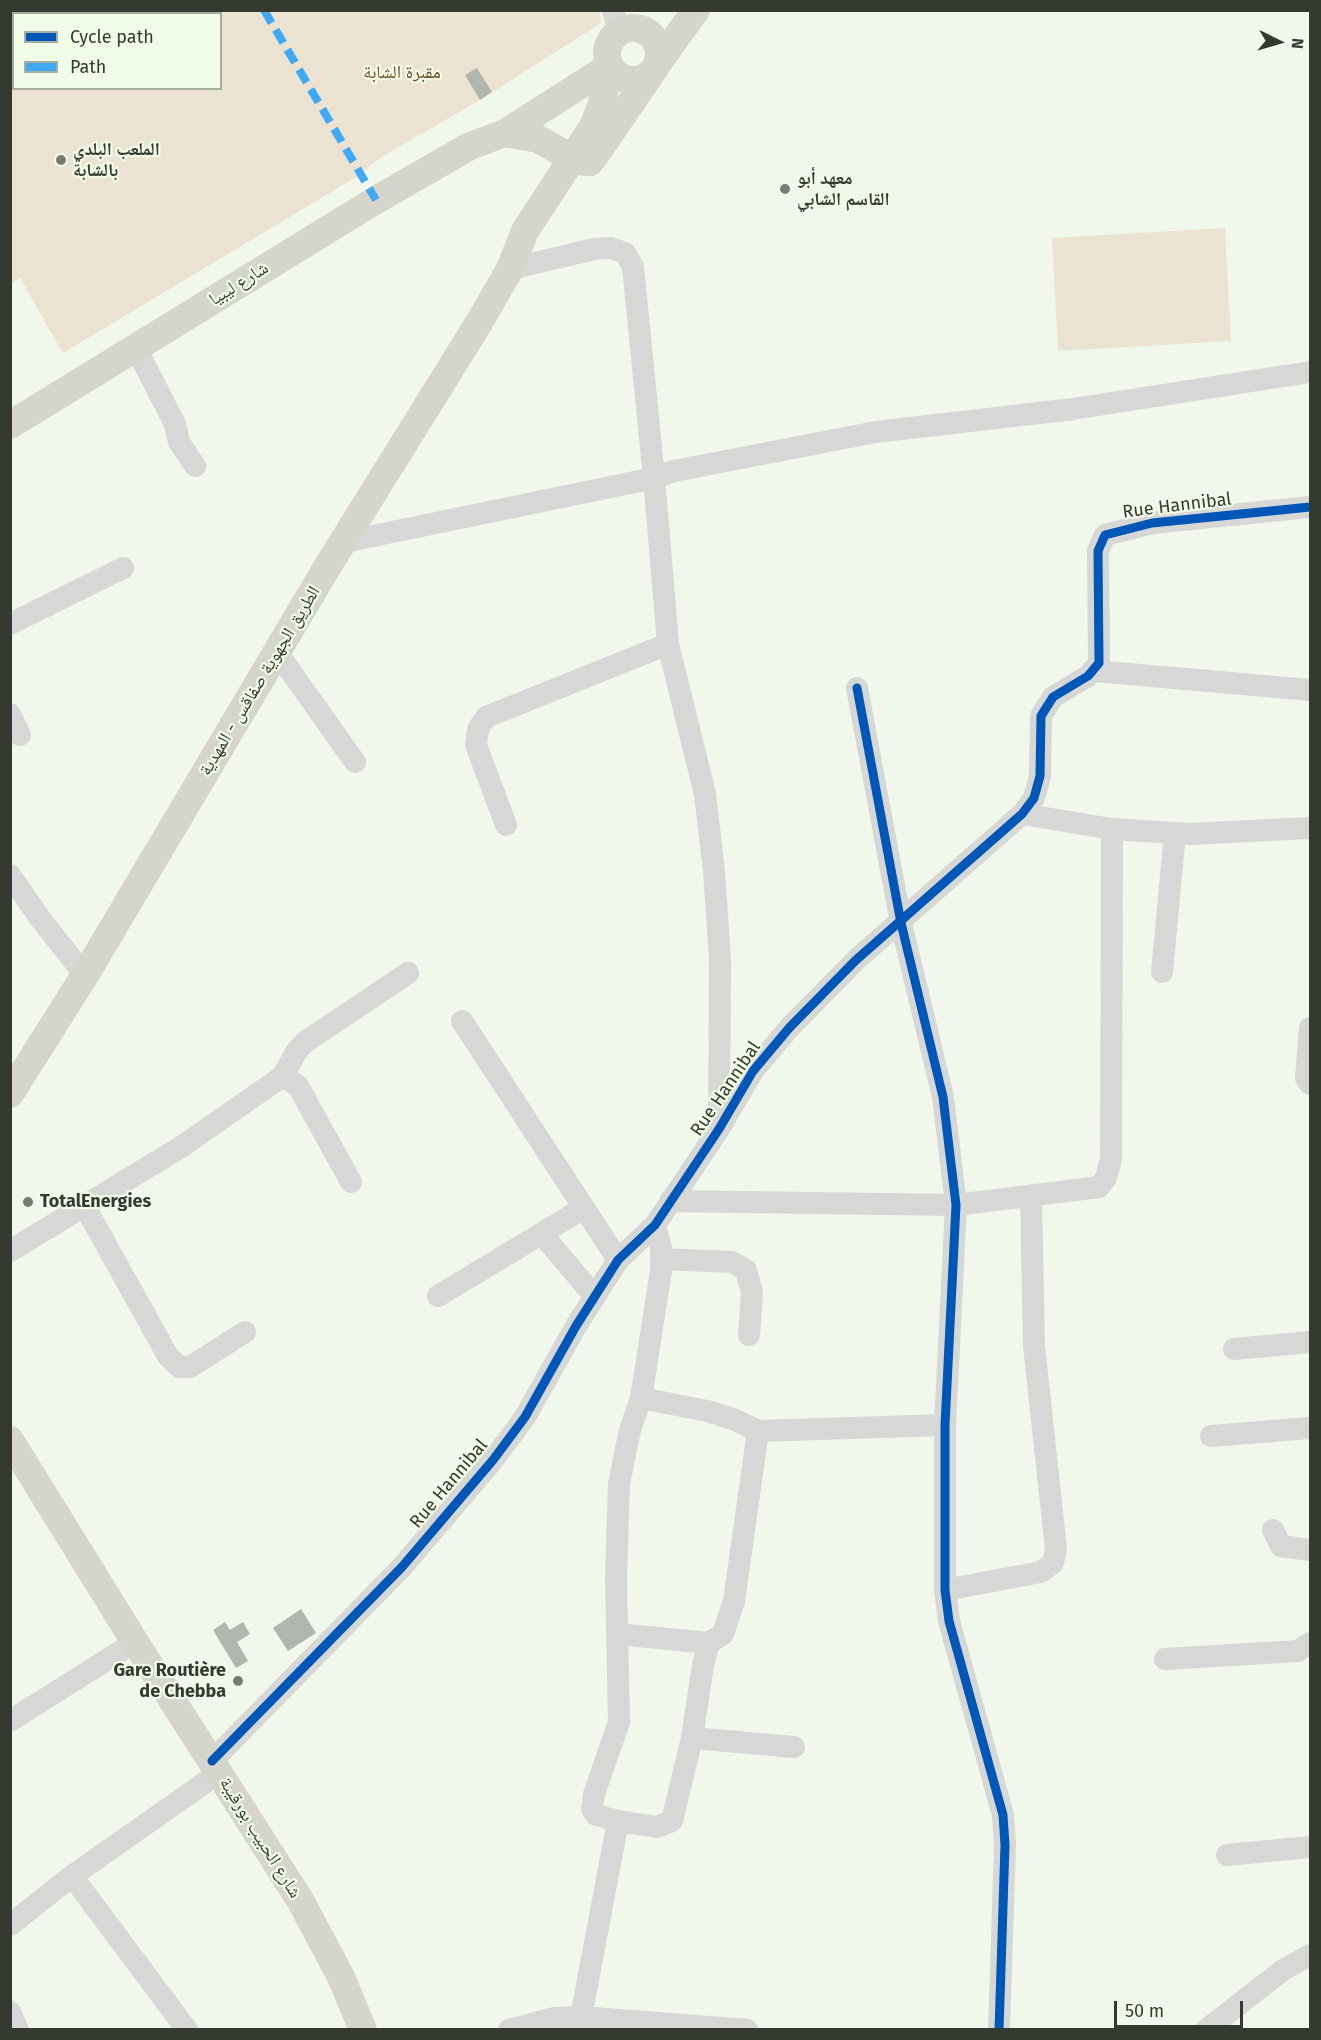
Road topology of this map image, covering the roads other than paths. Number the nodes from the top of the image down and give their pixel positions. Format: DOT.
graph roads {
  1 [pos="659,10"];
  2 [pos="696,10"];
  3 [pos="615,38"];
  4 [pos="655,68"];
  5 [pos="505,134"];
  6 [pos="470,146"];
  7 [pos="582,161"];
  8 [pos="510,269"];
  9 [pos="136,348"];
  10 [pos="1311,372"];
  11 [pos="10,425"];
  12 [pos="195,466"];
  13 [pos="654,478"];
  14 [pos="1311,507"];
  15 [pos="344,542"];
  16 [pos="123,568"];
  17 [pos="10,624"];
  18 [pos="668,645"];
  19 [pos="278,652"];
  20 [pos="1095,671"];
  21 [pos="857,688"];
  22 [pos="1311,690"];
  23 [pos="10,714"];
  24 [pos="20,735"];
  25 [pos="355,762"];
  26 [pos="1022,814"];
  27 [pos="506,825"];
  28 [pos="1311,828"];
  29 [pos="1112,829"];
  30 [pos="1175,832"];
  31 [pos="10,875"];
  32 [pos="901,923"];
  33 [pos="1162,972"];
  34 [pos="408,973"];
  35 [pos="86,975"];
  36 [pos="462,1021"];
  37 [pos="1311,1028"];
  38 [pos="283,1076"];
  39 [pos="1311,1084"];
  40 [pos="10,1094"];
  41 [pos="719,1129"];
  42 [pos="351,1182"];
  43 [pos="1031,1197"];
  44 [pos="669,1201"];
  45 [pos="84,1205"];
  46 [pos="956,1205"];
  47 [pos="584,1208"];
  48 [pos="655,1225"];
  49 [pos="542,1234"];
  50 [pos="10,1251"];
  51 [pos="662,1259"];
  52 [pos="618,1260"];
  53 [pos="438,1296"];
  54 [pos="595,1297"];
  55 [pos="245,1332"];
  56 [pos="749,1335"];
  57 [pos="1311,1342"];
  58 [pos="1234,1349"];
  59 [pos="640,1398"];
  60 [pos="945,1425"];
  61 [pos="1311,1428"];
  62 [pos="758,1431"];
  63 [pos="1211,1436"];
  64 [pos="10,1440"];
  65 [pos="1274,1530"];
  66 [pos="1311,1550"];
  67 [pos="945,1590"];
  68 [pos="617,1634"];
  69 [pos="135,1642"];
  70 [pos="1311,1642"];
  71 [pos="709,1643"];
  72 [pos="1166,1659"];
  73 [pos="10,1721"];
  74 [pos="692,1738"];
  75 [pos="794,1747"];
  76 [pos="216,1767"];
  77 [pos="618,1821"];
  78 [pos="1311,1847"];
  79 [pos="1227,1855"];
  80 [pos="72,1876"];
  81 [pos="10,1925"];
  82 [pos="1311,1955"];
  83 [pos="10,2012"];
  84 [pos="581,2017"];
  85 [pos="18,2030"];
  86 [pos="187,2030"];
  87 [pos="363,2030"];
  88 [pos="509,2030"];
  89 [pos="747,2030"];
  90 [pos="999,2030"];
  91 [pos="1206,2030"];
  1 -- 3 [label="main road"];
  2 -- 4 [label="main road, الطريق الجهوية صفاقس - المهدية"];
  3 -- 4 [label="main road"];
  3 -- 4 [label="main road"];
  3 -- 5 [label="main road, شارع ليبيا"];
  3 -- 6 [label="main road, شارع ليبيا"];
  3 -- 7 [label="main road, الطريق الجهوية صفاقس - المهدية"];
  4 -- 7 [label="main road, الطريق الجهوية صفاقس - المهدية"];
  5 -- 6 [label="main road, شارع ليبيا"];
  5 -- 7 [label="main road"];
  6 -- 9 [label="main road, شارع ليبيا"];
  7 -- 8 [label="main road, الطريق الجهوية صفاقس - المهدية"];
  8 -- 13 [label="street"];
  8 -- 15 [label="main road, الطريق الجهوية صفاقس - المهدية"];
  9 -- 11 [label="main road, شارع ليبيا"];
  9 -- 12 [label="street"];
  10 -- 13 [label="street"];
  13 -- 15 [label="street"];
  13 -- 18 [label="street"];
  14 -- 20 [label="street, Rue Hannibal"];
  15 -- 19 [label="main road, الطريق الجهوية صفاقس - المهدية"];
  16 -- 17 [label="street"];
  18 -- 27 [label="street"];
  18 -- 41 [label="street"];
  19 -- 25 [label="street"];
  19 -- 35 [label="main road, الطريق الجهوية صفاقس - المهدية"];
  20 -- 22 [label="street"];
  20 -- 26 [label="street, Rue Hannibal"];
  21 -- 32 [label="street"];
  23 -- 24 [label="street"];
  26 -- 29 [label="street"];
  26 -- 32 [label="street, Rue Hannibal"];
  28 -- 30 [label="street"];
  29 -- 30 [label="street"];
  29 -- 43 [label="street"];
  30 -- 33 [label="street"];
  31 -- 35 [label="street"];
  32 -- 41 [label="street, Rue Hannibal"];
  32 -- 46 [label="street"];
  34 -- 38 [label="street"];
  35 -- 40 [label="main road, الطريق الجهوية صفاقس - المهدية"];
  36 -- 47 [label="street"];
  37 -- 39 [label="street"];
  38 -- 42 [label="street"];
  38 -- 45 [label="street"];
  41 -- 44 [label="street, Rue Hannibal"];
  43 -- 46 [label="street"];
  43 -- 67 [label="street"];
  44 -- 46 [label="street"];
  44 -- 48 [label="street, Rue Hannibal"];
  45 -- 50 [label="street"];
  45 -- 55 [label="street"];
  46 -- 60 [label="street"];
  47 -- 49 [label="street"];
  47 -- 52 [label="street"];
  48 -- 51 [label="street"];
  48 -- 52 [label="street, Rue Hannibal"];
  49 -- 53 [label="street"];
  49 -- 54 [label="street"];
  51 -- 56 [label="street"];
  51 -- 59 [label="street"];
  52 -- 54 [label="street, Rue Hannibal"];
  54 -- 76 [label="street, Rue Hannibal"];
  57 -- 58 [label="street"];
  59 -- 62 [label="street"];
  59 -- 68 [label="street"];
  60 -- 62 [label="street"];
  60 -- 67 [label="street"];
  61 -- 63 [label="street"];
  62 -- 71 [label="street"];
  64 -- 69 [label="main road, شارع الحبيب بورقيبة"];
  65 -- 66 [label="street"];
  67 -- 90 [label="street"];
  68 -- 71 [label="street"];
  68 -- 77 [label="street"];
  69 -- 73 [label="street"];
  69 -- 76 [label="main road, شارع الحبيب بورقيبة"];
  70 -- 72 [label="street"];
  71 -- 74 [label="street"];
  74 -- 75 [label="street"];
  74 -- 77 [label="street"];
  76 -- 80 [label="street, Rue Hannibal"];
  76 -- 87 [label="main road, شارع الحبيب بورقيبة"];
  77 -- 84 [label="street"];
  78 -- 79 [label="street"];
  80 -- 81 [label="street, Rue Hannibal"];
  80 -- 86 [label="street"];
  82 -- 91 [label="street"];
  83 -- 85 [label="street"];
  84 -- 88 [label="street"];
  84 -- 89 [label="street"];
}
